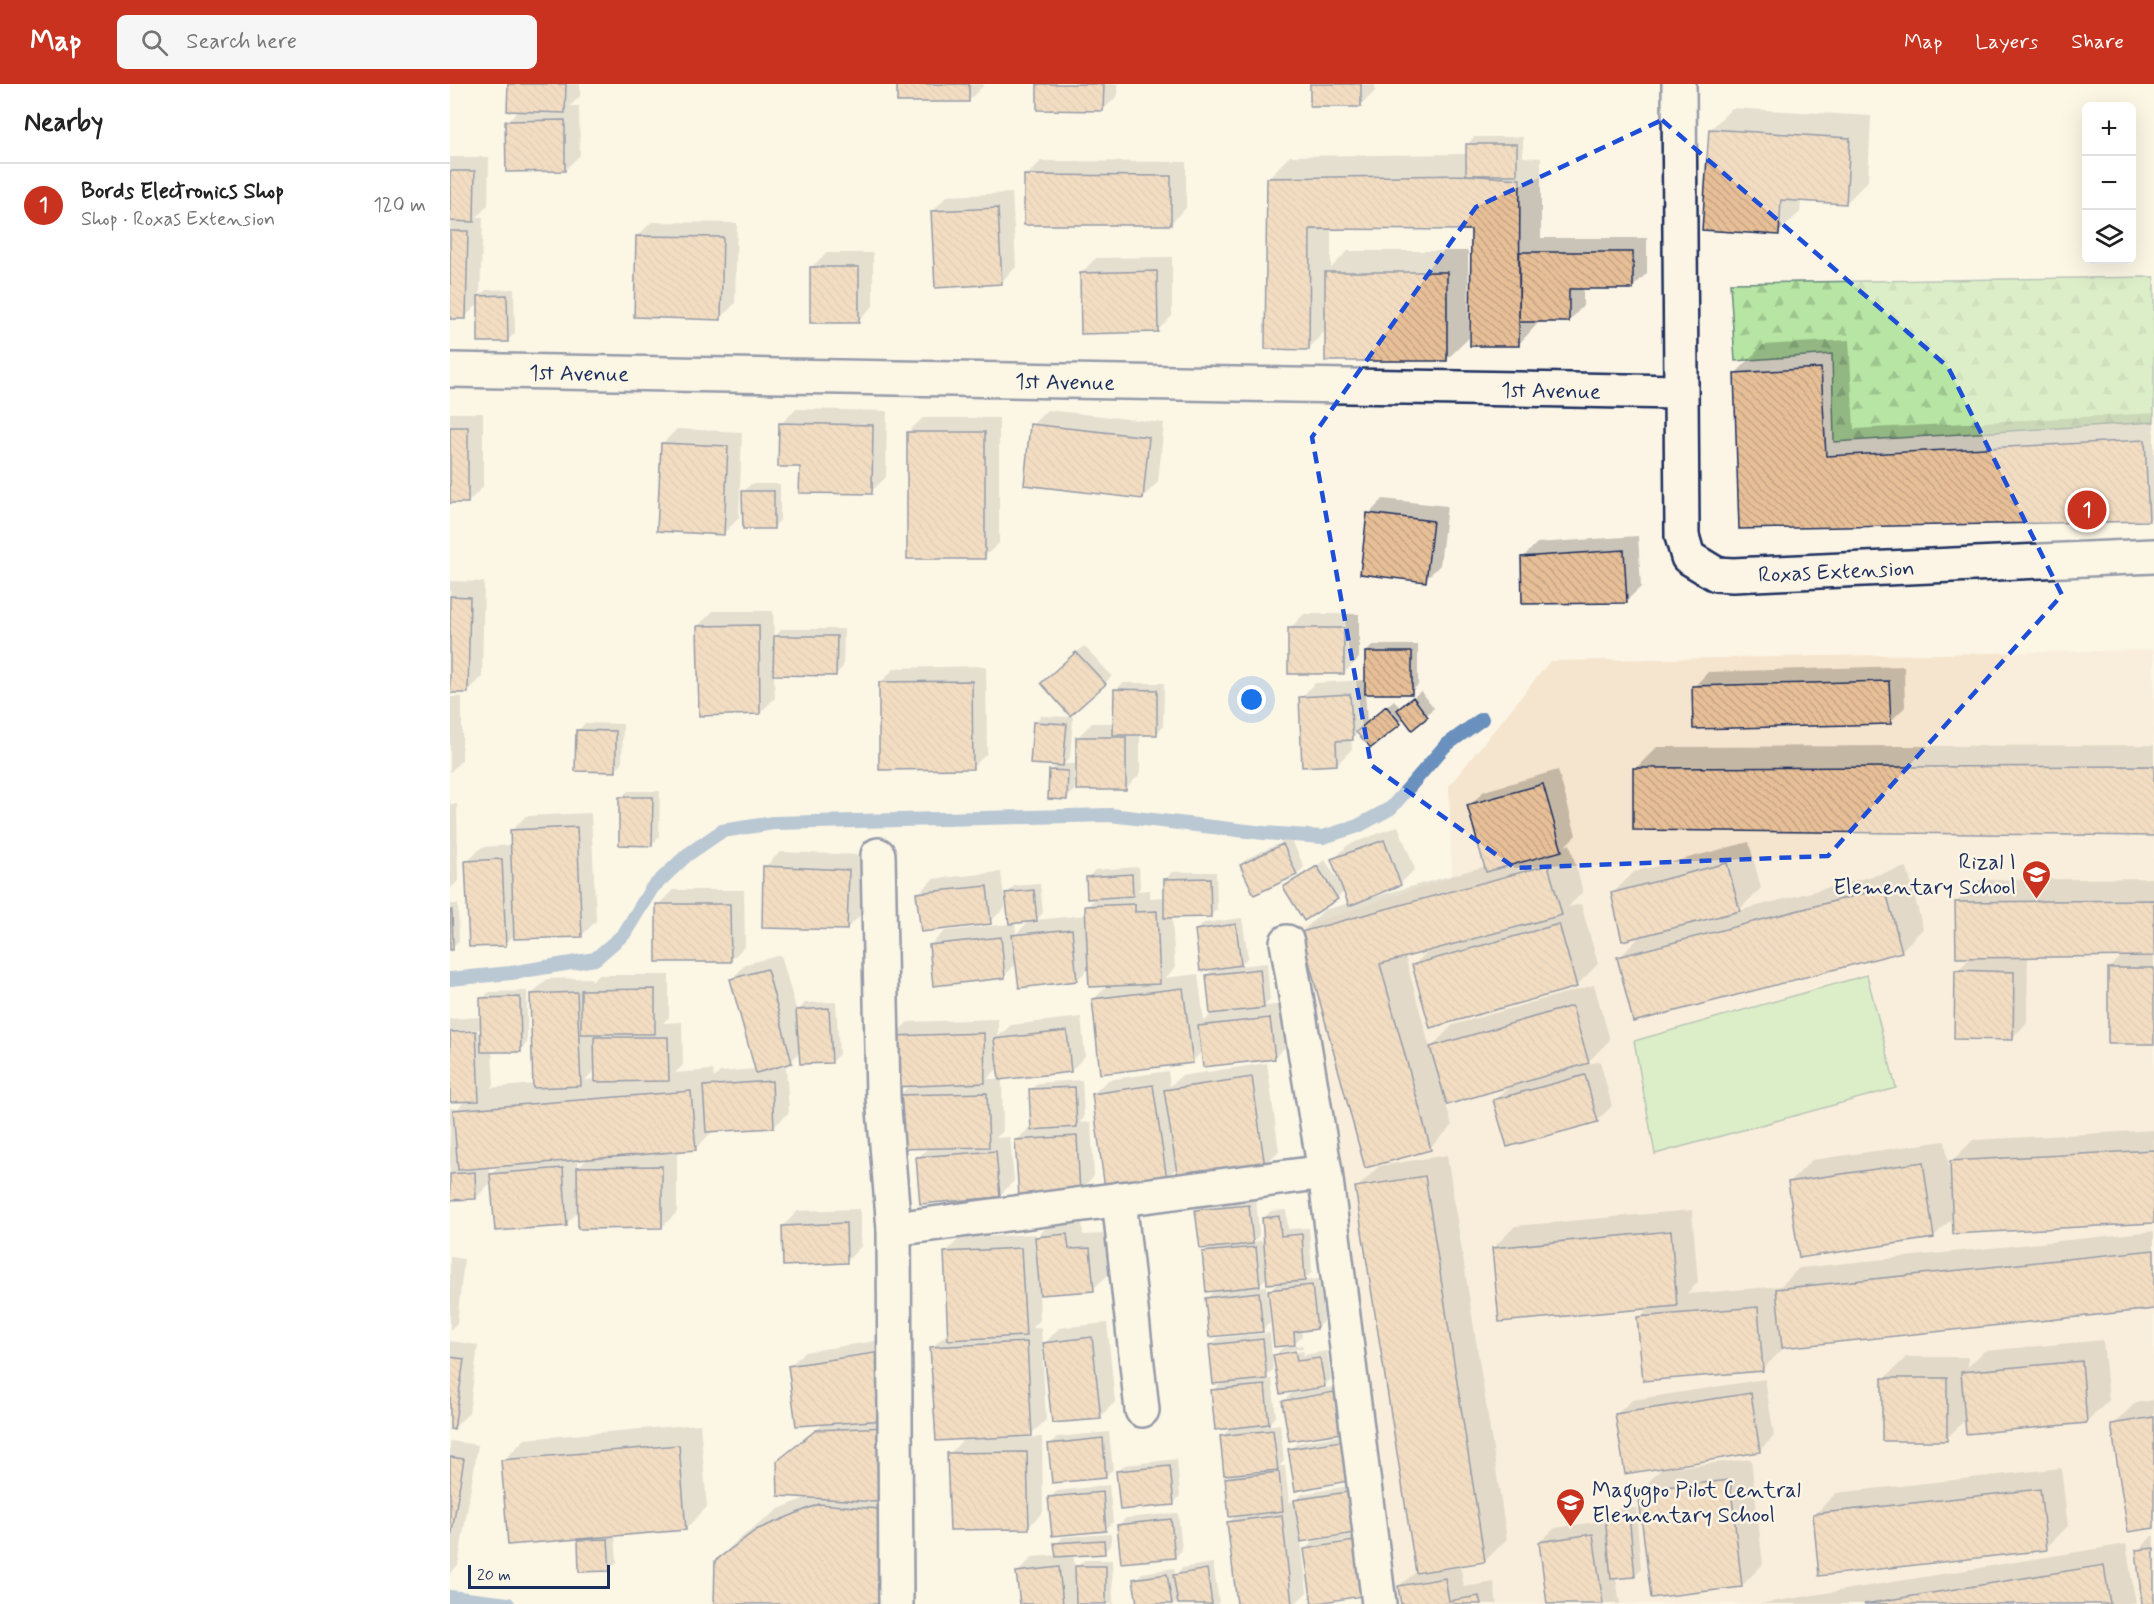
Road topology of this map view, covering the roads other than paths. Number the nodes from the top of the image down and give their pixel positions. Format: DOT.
graph roads {
  1 [pos="1678,84"];
  2 [pos="450,370"];
  3 [pos="1680,392"];
  4 [pos="2154,556"];
  5 [pos="878,855"];
  6 [pos="1287,942"];
  7 [pos="1325,1172"];
  8 [pos="1119,1199"];
  9 [pos="894,1229"];
  10 [pos="1142,1410"];
  11 [pos="896,1604"];
  12 [pos="1379,1604"];
  1 -- 3 [label="street, Roxas Extension"];
  2 -- 3 [label="street, 1st Avenue"];
  3 -- 4 [label="street, Roxas Extension"];
  5 -- 9 [label="street"];
  6 -- 7 [label="street"];
  7 -- 8 [label="street"];
  7 -- 12 [label="street"];
  8 -- 9 [label="street"];
  8 -- 10 [label="street"];
  9 -- 11 [label="street"];
}
